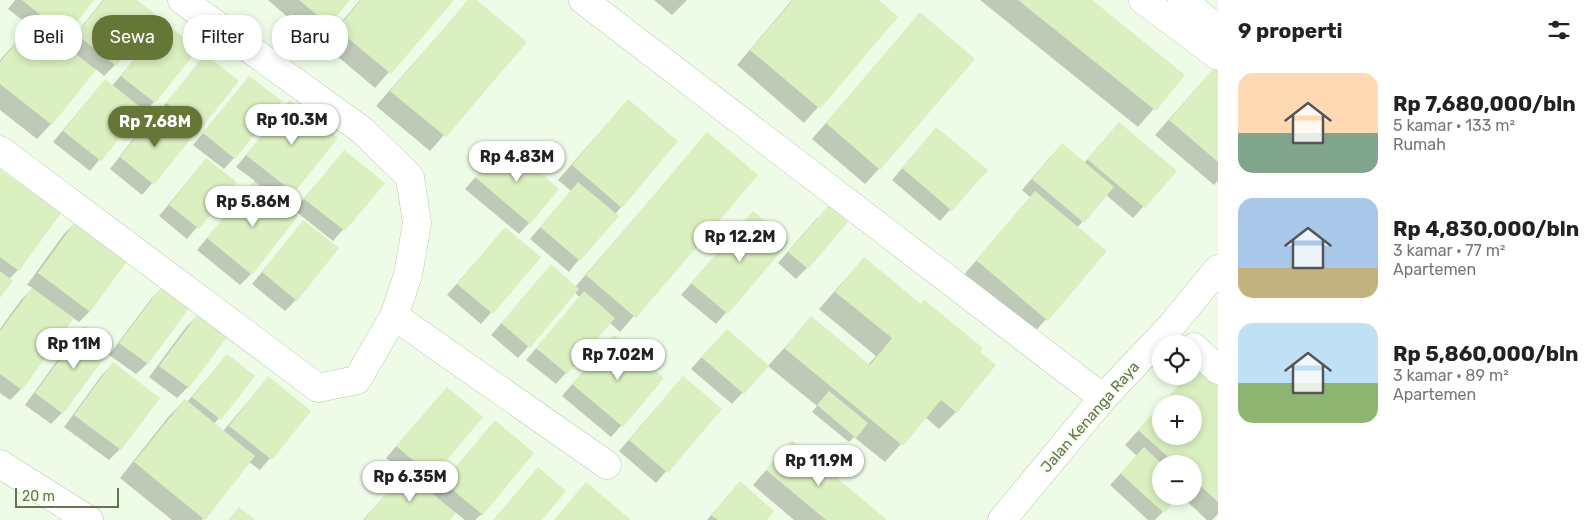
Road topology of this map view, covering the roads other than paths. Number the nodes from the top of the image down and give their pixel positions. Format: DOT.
graph roads {
  1 [pos="182,0"];
  2 [pos="583,0"];
  3 [pos="1143,0"];
  4 [pos="1182,0"];
  5 [pos="1218,29"];
  6 [pos="1218,56"];
  7 [pos="0,150"];
  8 [pos="1218,269"];
  9 [pos="394,316"];
  10 [pos="1172,325"];
  11 [pos="1182,335"];
  12 [pos="1202,355"];
  13 [pos="1218,370"];
  14 [pos="1104,398"];
  15 [pos="0,464"];
  16 [pos="607,465"];
  17 [pos="89,520"];
  18 [pos="1002,520"];
  1 -- 9 [label="street"];
  2 -- 14 [label="street"];
  3 -- 6 [label="street"];
  4 -- 5 [label="street"];
  7 -- 9 [label="street"];
  8 -- 10 [label="street, Jalan Kenanga Raya"];
  9 -- 16 [label="street"];
  10 -- 11 [label="street"];
  10 -- 14 [label="street, Jalan Kenanga Raya"];
  12 -- 13 [label="street"];
  14 -- 18 [label="street, Jalan Kenanga Raya"];
  15 -- 17 [label="street"];
}
